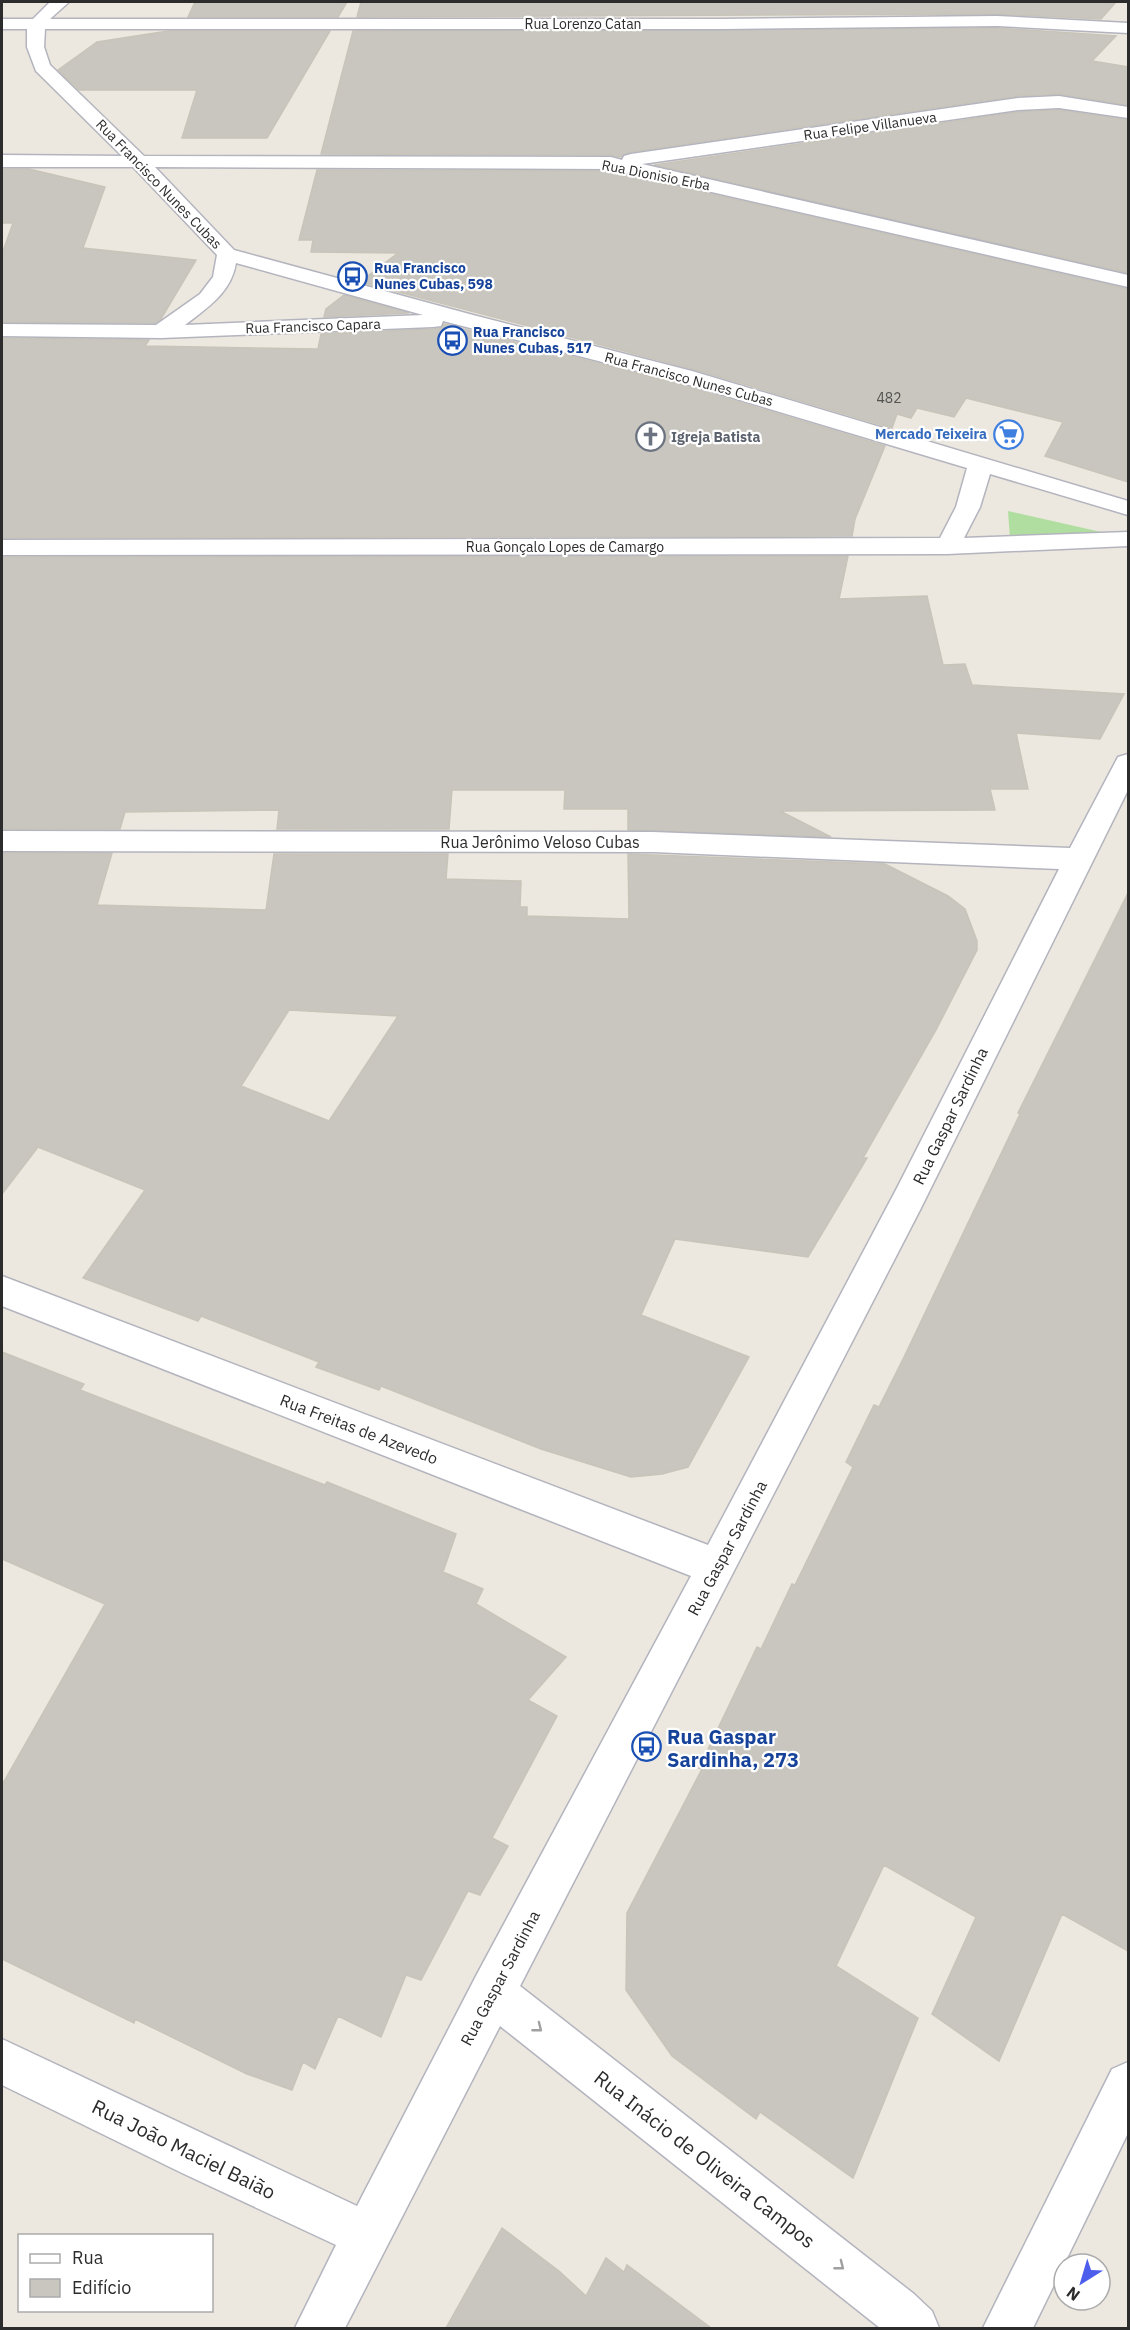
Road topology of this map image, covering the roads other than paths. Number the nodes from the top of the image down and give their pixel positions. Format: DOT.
graph roads {
  1 [pos="60,2"];
  2 [pos="2,24"];
  3 [pos="37,24"];
  4 [pos="1128,28"];
  5 [pos="1128,112"];
  6 [pos="2,161"];
  7 [pos="138,161"];
  8 [pos="611,163"];
  9 [pos="227,254"];
  10 [pos="1128,281"];
  11 [pos="465,320"];
  12 [pos="2,330"];
  13 [pos="161,332"];
  14 [pos="980,464"];
  15 [pos="1128,508"];
  16 [pos="1128,539"];
  17 [pos="948,546"];
  18 [pos="2,548"];
  19 [pos="1128,764"];
  20 [pos="2,841"];
  21 [pos="1078,859"];
  22 [pos="2,1291"];
  23 [pos="717,1567"];
  24 [pos="492,1992"];
  25 [pos="2,2061"];
  26 [pos="1128,2085"];
  27 [pos="367,2235"];
  28 [pos="900,2323"];
  29 [pos="318,2328"];
  30 [pos="1007,2328"];
  1 -- 3 [label="street"];
  2 -- 3 [label="street, Rua Lorenzo Catan"];
  3 -- 4 [label="street, Rua Lorenzo Catan"];
  3 -- 7 [label="street, Rua Francisco Nunes Cubas"];
  5 -- 8 [label="street, Rua Felipe Villanueva"];
  6 -- 7 [label="street, Rua Dionisio Erba"];
  7 -- 8 [label="street, Rua Dionisio Erba"];
  7 -- 9 [label="street, Rua Francisco Nunes Cubas"];
  8 -- 10 [label="street, Rua Dionisio Erba"];
  9 -- 11 [label="street, Rua Francisco Nunes Cubas"];
  9 -- 13 [label="street"];
  11 -- 13 [label="street, Rua Francisco Capara"];
  11 -- 14 [label="street, Rua Francisco Nunes Cubas"];
  12 -- 13 [label="street, Rua Francisco Capara"];
  14 -- 15 [label="street, Rua Francisco Nunes Cubas"];
  14 -- 17 [label="street"];
  16 -- 17 [label="street, Rua Gonçalo Lopes de Camargo"];
  17 -- 18 [label="street, Rua Gonçalo Lopes de Camargo"];
  19 -- 21 [label="street, Rua Gaspar Sardinha"];
  20 -- 21 [label="street, Rua Jerônimo Veloso Cubas"];
  21 -- 23 [label="street, Rua Gaspar Sardinha"];
  22 -- 23 [label="street, Rua Freitas de Azevedo"];
  23 -- 24 [label="street, Rua Gaspar Sardinha"];
  24 -- 27 [label="street, Rua Gaspar Sardinha"];
  24 -- 28 [label="street, Rua Inácio de Oliveira Campos, one-way"];
  25 -- 27 [label="street, Rua João Maciel Baião"];
  26 -- 30 [label="street"];
  27 -- 29 [label="street, Rua Gaspar Sardinha"];
}
